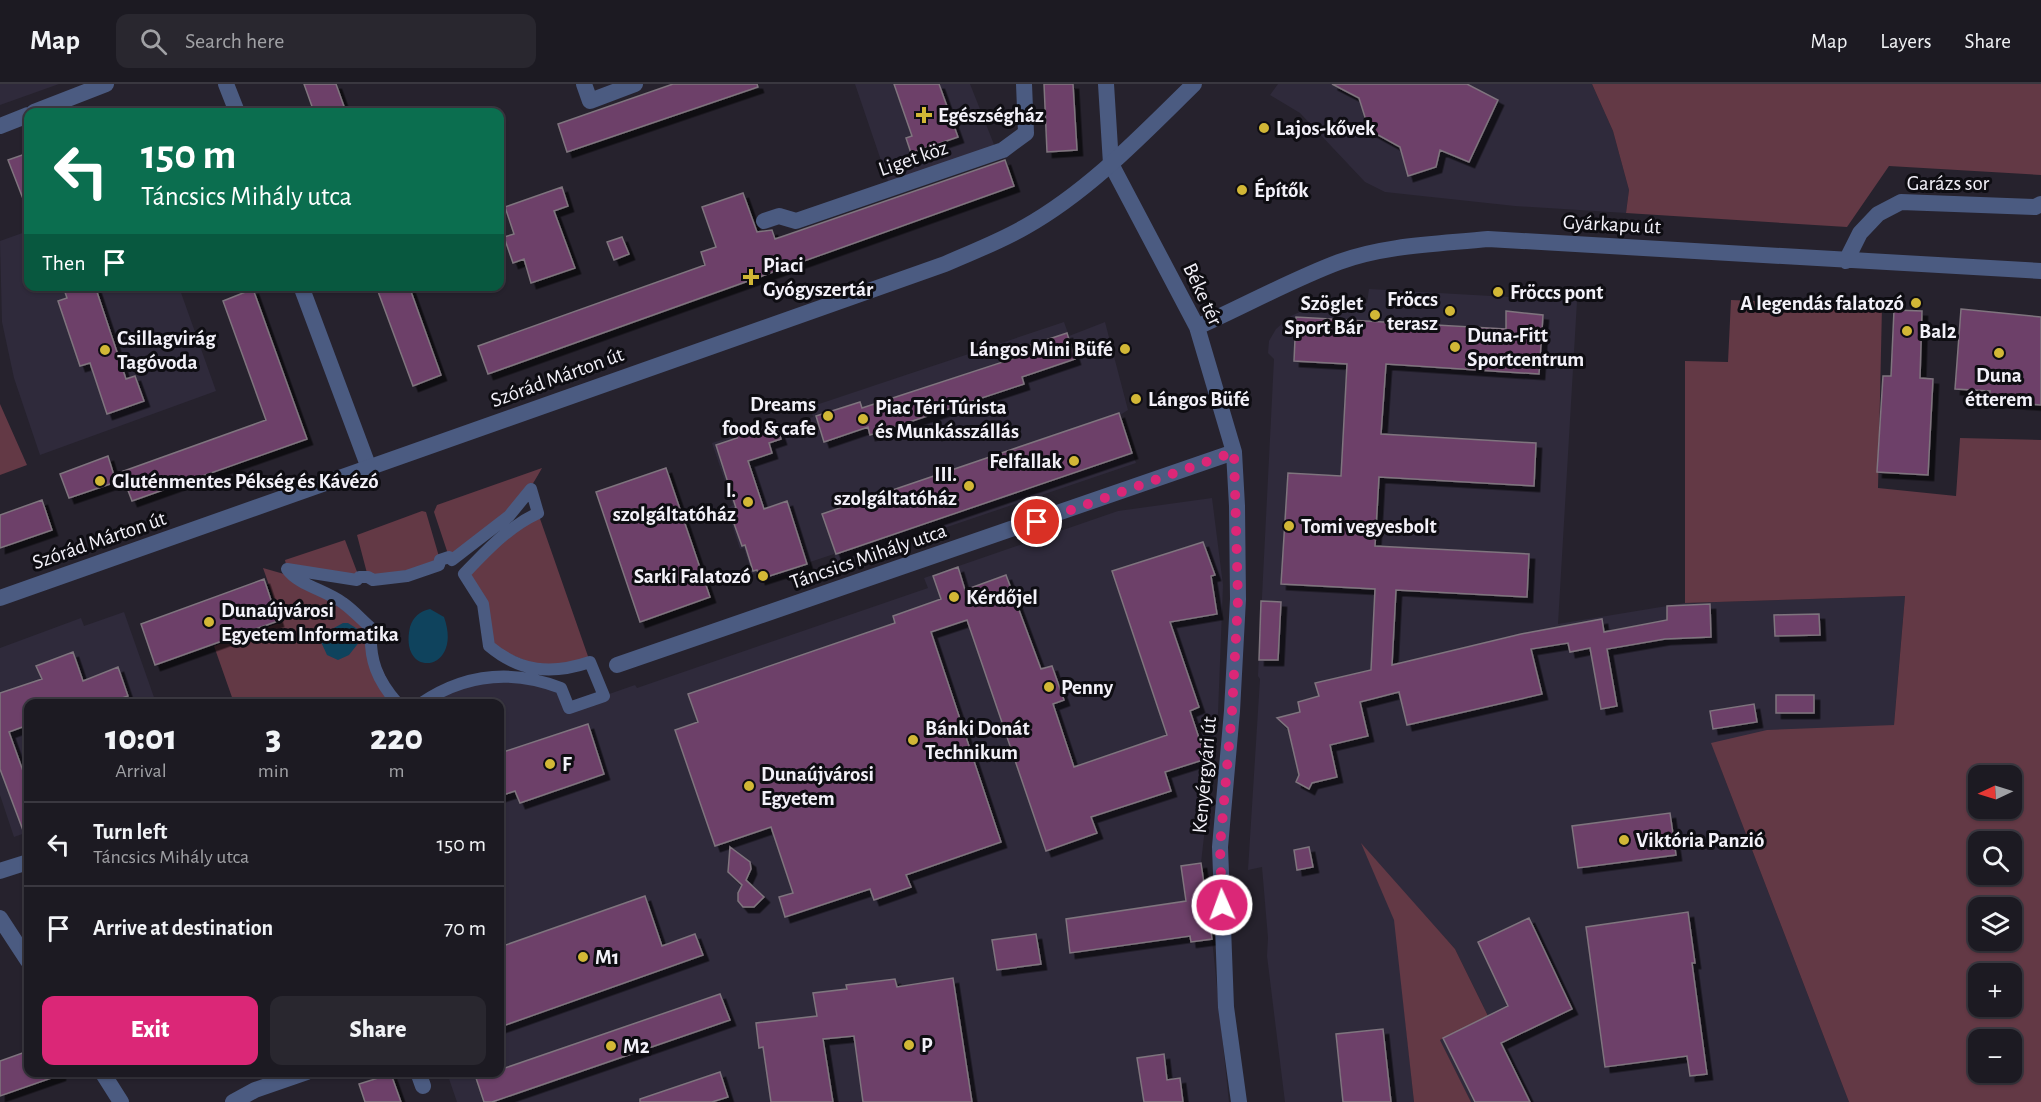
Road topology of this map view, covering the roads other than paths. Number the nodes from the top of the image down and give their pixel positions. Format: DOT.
graph roads {
  1 [pos="106,84"];
  2 [pos="226,84"];
  3 [pos="584,84"];
  4 [pos="635,84"];
  5 [pos="1024,84"];
  6 [pos="1106,84"];
  7 [pos="1194,84"];
  8 [pos="44,108"];
  9 [pos="235,108"];
  10 [pos="24,117"];
  11 [pos="0,126"];
  12 [pos="1111,164"];
  13 [pos="2041,204"];
  14 [pos="764,221"];
  15 [pos="1846,261"];
  16 [pos="2041,271"];
  17 [pos="303,291"];
  18 [pos="1197,327"];
  19 [pos="1234,452"];
  20 [pos="369,468"];
  21 [pos="0,598"];
  22 [pos="617,665"];
  23 [pos="394,699"];
  24 [pos="426,699"];
  25 [pos="24,863"];
  26 [pos="0,871"];
  27 [pos="0,918"];
  28 [pos="24,955"];
  29 [pos="105,1077"];
  30 [pos="293,1077"];
  31 [pos="121,1102"];
  32 [pos="233,1102"];
  33 [pos="1239,1102"];
  1 -- 8 [label="street"];
  2 -- 9 [label="street"];
  3 -- 4 [label="street"];
  5 -- 14 [label="street, Liget köz"];
  6 -- 12 [label="street"];
  7 -- 12 [label="street, Szórád Márton út"];
  10 -- 11 [label="street"];
  12 -- 18 [label="street, Béke tér"];
  12 -- 20 [label="street, Szórád Márton út"];
  13 -- 15 [label="street, Garázs sor"];
  15 -- 16 [label="street, Gyárkapu út"];
  15 -- 18 [label="street, Gyárkapu út"];
  17 -- 20 [label="street"];
  18 -- 19 [label="street, Béke tér"];
  19 -- 22 [label="street, Táncsics Mihály utca"];
  19 -- 33 [label="street, Kenyérgyári út"];
  20 -- 21 [label="street, Szórád Márton út"];
  23 -- 24 [label="street"];
  25 -- 26 [label="street"];
  27 -- 28 [label="street"];
  29 -- 31 [label="street"];
  30 -- 32 [label="street"];
}
